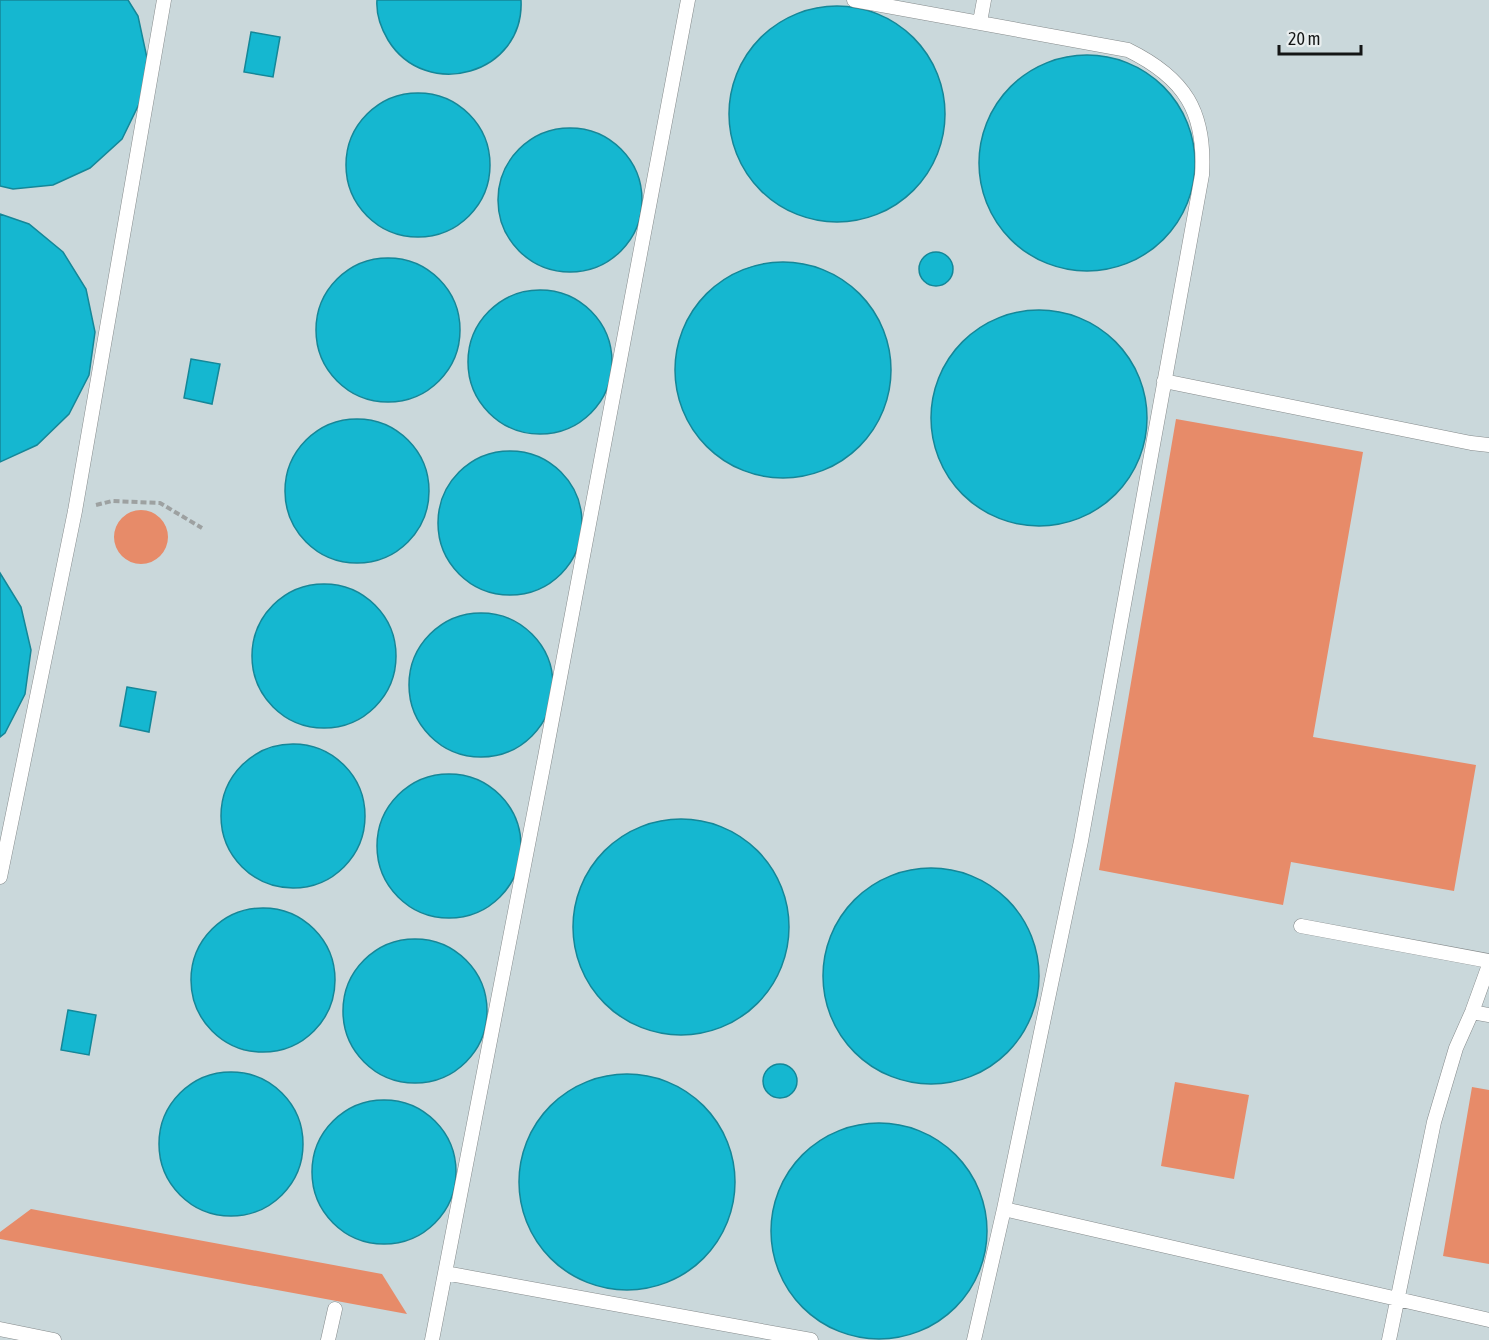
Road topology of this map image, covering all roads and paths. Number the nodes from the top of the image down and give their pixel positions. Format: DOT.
graph roads {
  1 [pos="164,0"];
  2 [pos="688,0"];
  3 [pos="854,0"];
  4 [pos="984,0"];
  5 [pos="980,22"];
  6 [pos="1164,381"];
  7 [pos="1489,445"];
  8 [pos="75,511"];
  9 [pos="202,528"];
  10 [pos="0,877"];
  11 [pos="1301,926"];
  12 [pos="1489,963"];
  13 [pos="1472,1012"];
  14 [pos="1489,1015"];
  15 [pos="1004,1209"];
  16 [pos="445,1273"];
  17 [pos="1398,1299"];
  18 [pos="335,1309"];
  19 [pos="1489,1320"];
  20 [pos="0,1329"];
  21 [pos="54,1340"];
  22 [pos="328,1340"];
  23 [pos="432,1340"];
  24 [pos="812,1340"];
  25 [pos="974,1340"];
  26 [pos="1389,1340"];
  1 -- 8 [label="lane"];
  2 -- 16 [label="lane"];
  3 -- 5 [label="lane"];
  4 -- 5 [label="lane"];
  5 -- 6 [label="lane"];
  6 -- 7 [label="lane"];
  6 -- 15 [label="lane"];
  8 -- 9 [label="path"];
  8 -- 10 [label="lane"];
  11 -- 12 [label="lane"];
  12 -- 13 [label="lane"];
  13 -- 14 [label="lane"];
  13 -- 17 [label="lane"];
  15 -- 17 [label="lane"];
  15 -- 25 [label="lane"];
  16 -- 23 [label="lane"];
  16 -- 24 [label="lane"];
  17 -- 19 [label="lane"];
  17 -- 26 [label="lane"];
  18 -- 22 [label="lane"];
  20 -- 21 [label="lane"];
}
